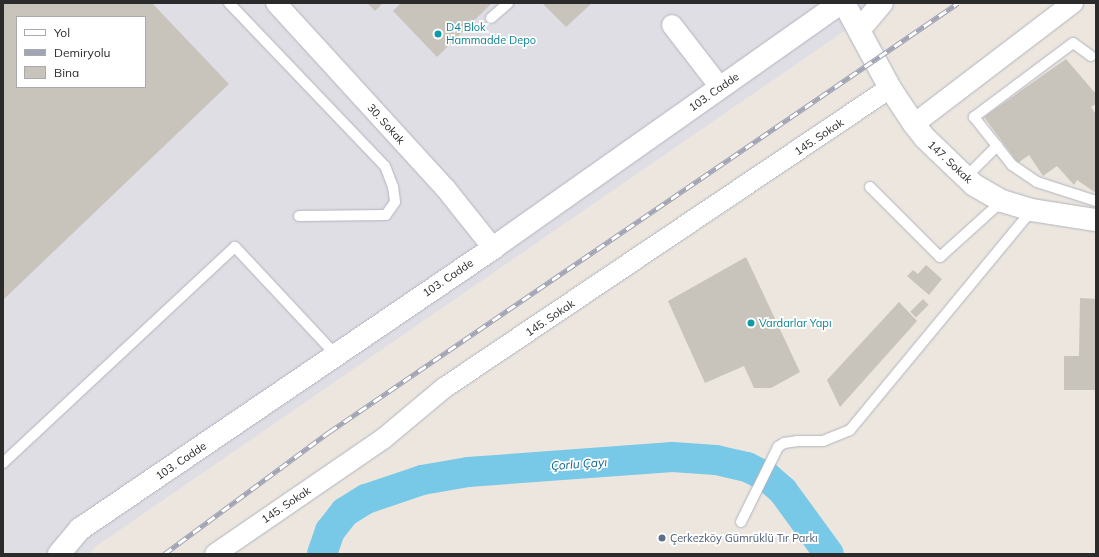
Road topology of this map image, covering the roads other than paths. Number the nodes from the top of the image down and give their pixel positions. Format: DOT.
graph roads {
  1 [pos="229,3"];
  2 [pos="276,3"];
  3 [pos="508,3"];
  4 [pos="840,3"];
  5 [pos="844,3"];
  6 [pos="882,3"];
  7 [pos="1073,3"];
  8 [pos="491,18"];
  9 [pos="672,25"];
  10 [pos="860,29"];
  11 [pos="1091,56"];
  12 [pos="720,87"];
  13 [pos="890,88"];
  14 [pos="914,124"];
  15 [pos="997,146"];
  16 [pos="966,177"];
  17 [pos="870,187"];
  18 [pos="1002,201"];
  19 [pos="1096,201"];
  20 [pos="1032,210"];
  21 [pos="299,216"];
  22 [pos="1096,220"];
  23 [pos="493,248"];
  24 [pos="336,355"];
  25 [pos="3,463"];
  26 [pos="741,522"];
  27 [pos="59,554"];
  28 [pos="215,554"];
  1 -- 21 [label="lane"];
  2 -- 23 [label="street, 30. Sokak"];
  3 -- 8 [label="lane"];
  4 -- 12 [label="street, 103. Cadde"];
  5 -- 10 [label="street, 147. Sokak"];
  6 -- 10 [label="street"];
  7 -- 14 [label="street"];
  9 -- 12 [label="street"];
  10 -- 13 [label="street, 147. Sokak"];
  11 -- 15 [label="lane"];
  12 -- 23 [label="street, 103. Cadde"];
  13 -- 14 [label="street, 147. Sokak"];
  13 -- 28 [label="street, 145. Sokak"];
  14 -- 16 [label="street, 147. Sokak"];
  15 -- 16 [label="lane"];
  15 -- 19 [label="lane"];
  16 -- 18 [label="street, 147. Sokak"];
  17 -- 18 [label="lane"];
  18 -- 20 [label="street, 147. Sokak"];
  20 -- 22 [label="street, 147. Sokak"];
  20 -- 26 [label="lane"];
  23 -- 24 [label="street, 103. Cadde"];
  24 -- 25 [label="lane"];
  24 -- 27 [label="street, 103. Cadde"];
}
